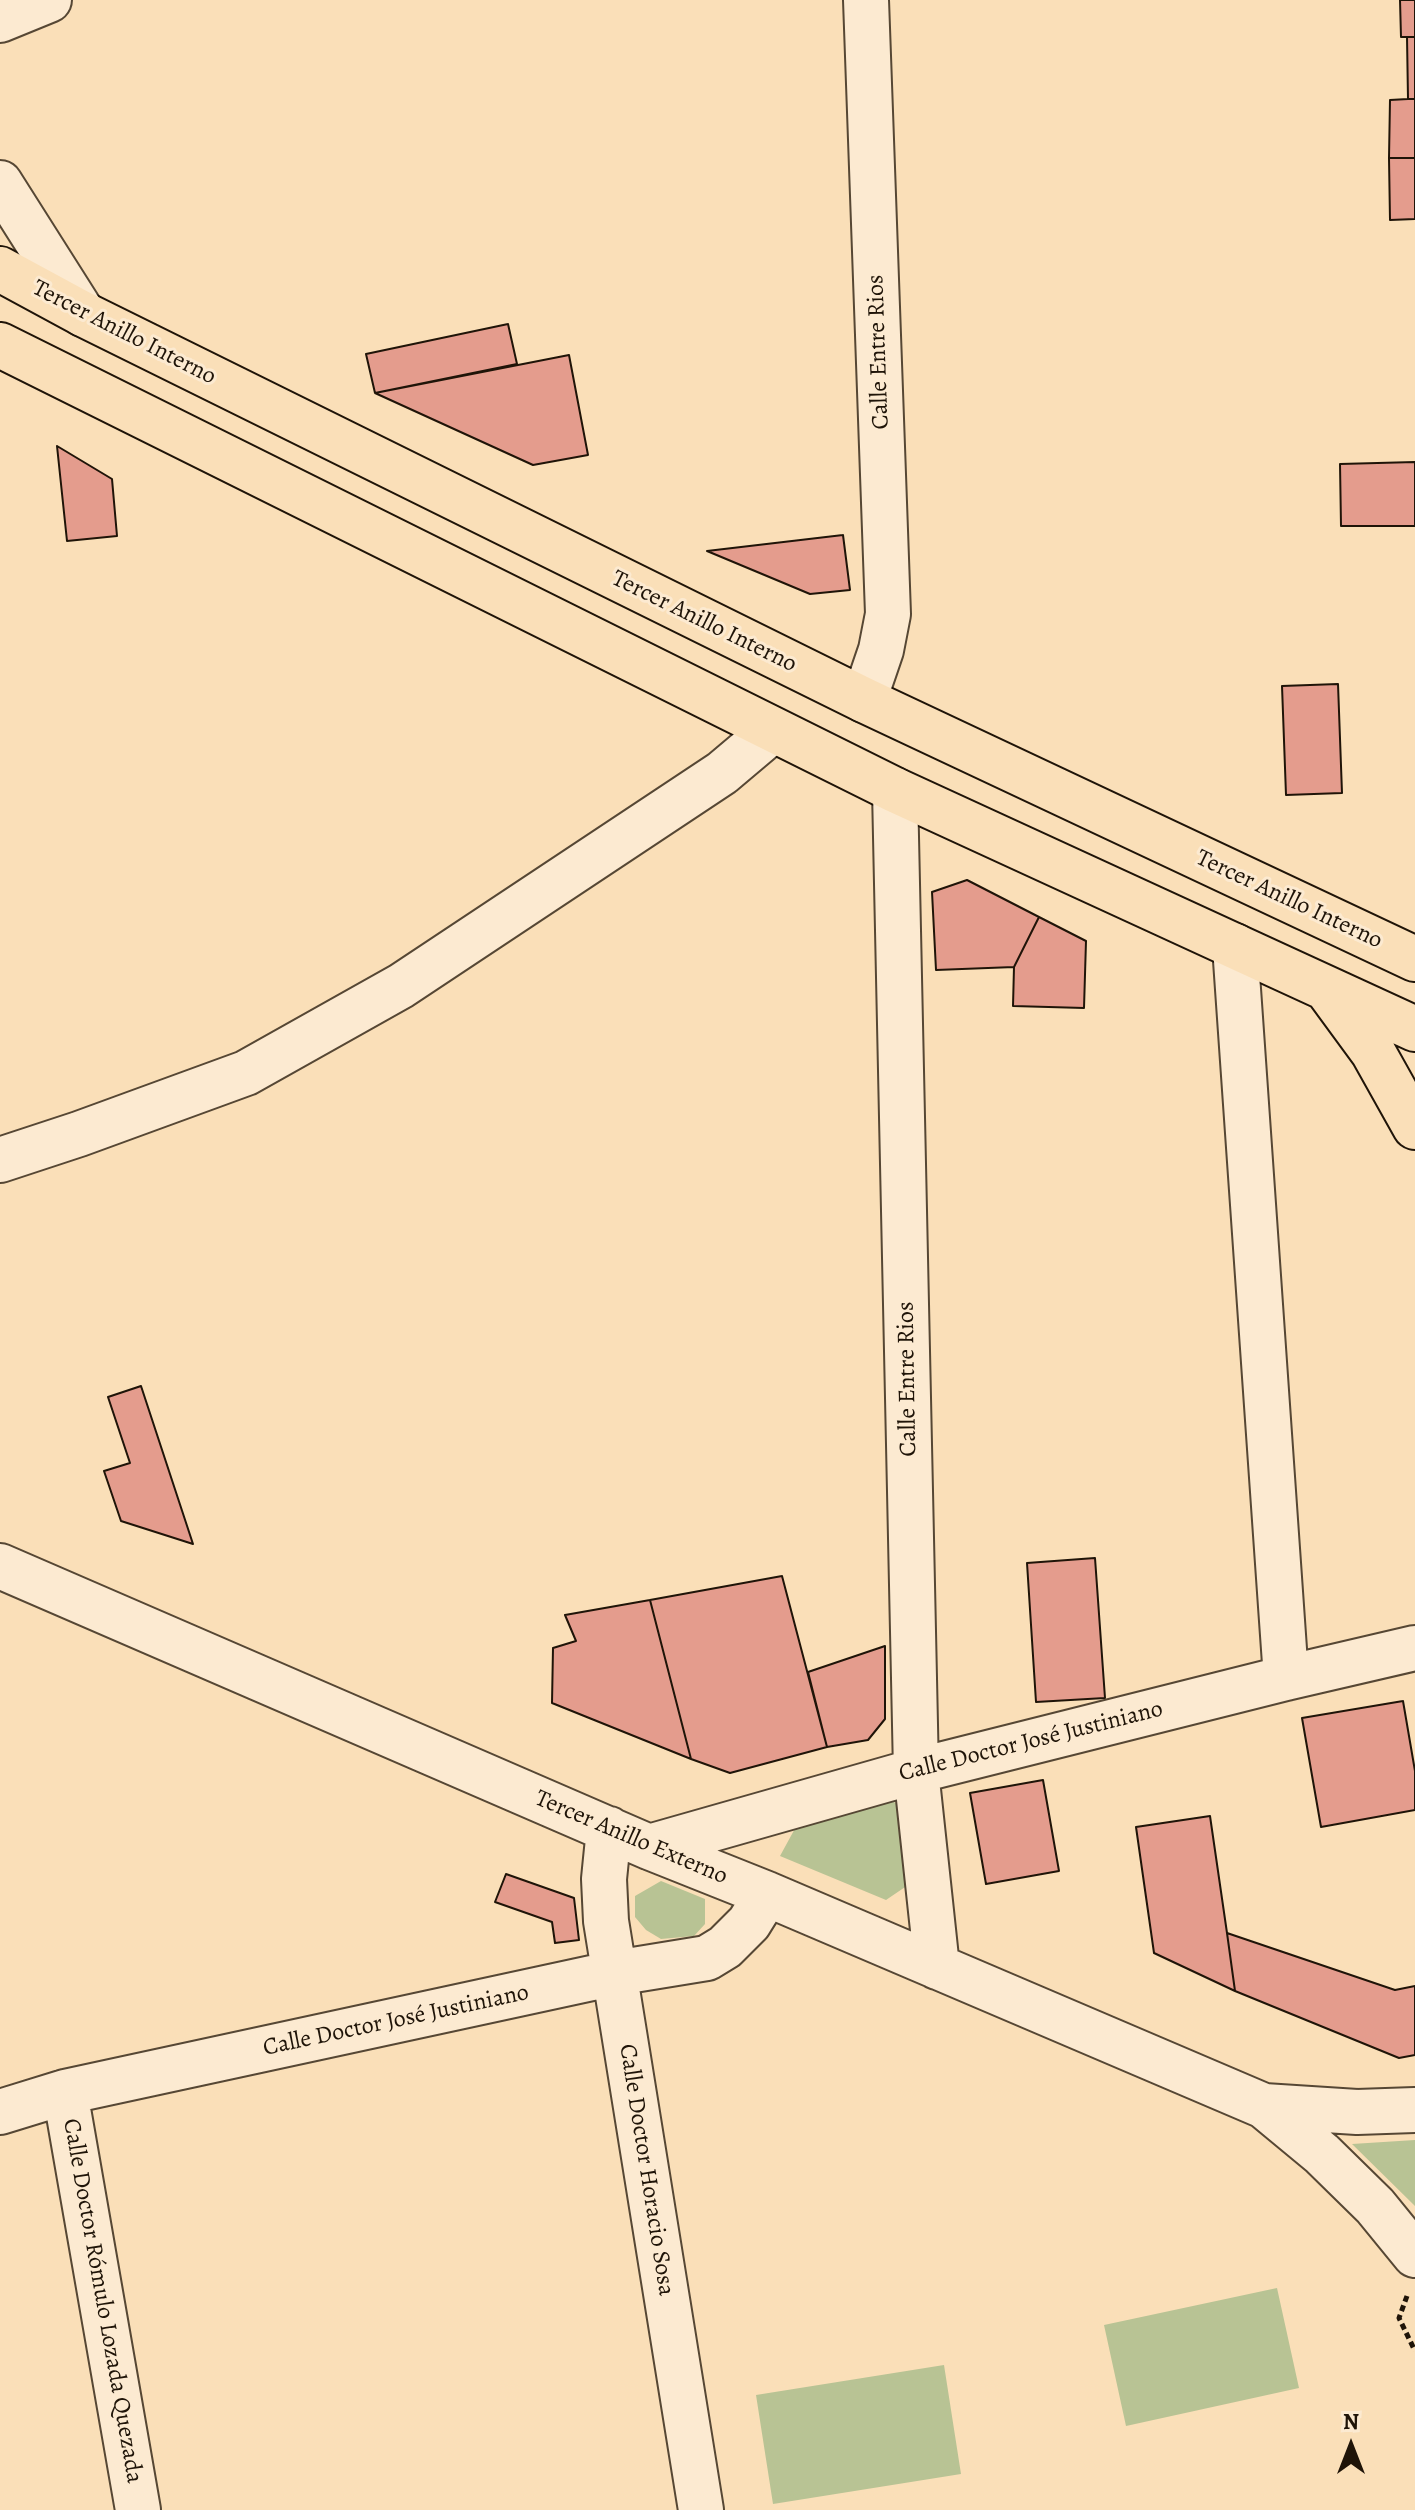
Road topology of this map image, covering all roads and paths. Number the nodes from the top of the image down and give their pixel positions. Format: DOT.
graph roads {
  1 [pos="49,0"];
  2 [pos="866,0"];
  3 [pos="0,20"];
  4 [pos="10,197"];
  5 [pos="0,259"];
  6 [pos="0,269"];
  7 [pos="83,314"];
  8 [pos="0,345"];
  9 [pos="331,437"];
  10 [pos="191,440"];
  11 [pos="539,541"];
  12 [pos="408,548"];
  13 [pos="864,700"];
  14 [pos="773,730"];
  15 [pos="895,790"];
  16 [pos="1415,921"];
  17 [pos="1348,928"];
  18 [pos="1235,946"];
  19 [pos="1415,959"];
  20 [pos="1325,987"];
  21 [pos="1415,1029"];
  22 [pos="1415,1127"];
  23 [pos="0,1160"];
  24 [pos="0,1566"];
  25 [pos="1415,1648"];
  26 [pos="1286,1678"];
  27 [pos="916,1771"];
  28 [pos="609,1829"];
  29 [pos="649,1847"];
  30 [pos="767,1894"];
  31 [pos="937,1967"];
  32 [pos="615,1973"];
  33 [pos="65,2092"];
  34 [pos="1264,2106"];
  35 [pos="1415,2110"];
  36 [pos="0,2112"];
  37 [pos="1413,2269"];
  38 [pos="1415,2351"];
  39 [pos="138,2510"];
  40 [pos="701,2510"];
  1 -- 3 [label="street"];
  2 -- 13 [label="street, Calle Entre Rios"];
  4 -- 5 [label="street"];
  4 -- 7 [label="street"];
  6 -- 7 [label="main road, Tercer Anillo Interno"];
  7 -- 9 [label="main road, Tercer Anillo Interno"];
  8 -- 10 [label="main road"];
  9 -- 10 [label="main road"];
  9 -- 11 [label="main road, Tercer Anillo Interno"];
  10 -- 12 [label="main road"];
  11 -- 12 [label="main road"];
  11 -- 13 [label="main road, Tercer Anillo Interno"];
  12 -- 14 [label="main road"];
  13 -- 17 [label="main road, Tercer Anillo Interno"];
  14 -- 15 [label="main road"];
  14 -- 23 [label="street"];
  15 -- 18 [label="main road"];
  15 -- 27 [label="street, Calle Entre Rios"];
  16 -- 17 [label="main road"];
  17 -- 19 [label="main road, Tercer Anillo Interno"];
  18 -- 20 [label="main road"];
  18 -- 26 [label="street"];
  20 -- 21 [label="main road"];
  20 -- 22 [label="main road"];
  24 -- 28 [label="street, Tercer Anillo Externo"];
  25 -- 26 [label="street, Calle Doctor José Justiniano"];
  26 -- 27 [label="street, Calle Doctor José Justiniano"];
  27 -- 29 [label="street, Calle Doctor José Justiniano"];
  27 -- 31 [label="street, Calle Entre Rios"];
  28 -- 29 [label="street, Tercer Anillo Externo"];
  28 -- 32 [label="street, Calle Doctor Horacio Sosa"];
  29 -- 30 [label="street, Tercer Anillo Externo"];
  30 -- 31 [label="street, Tercer Anillo Externo"];
  30 -- 32 [label="street, Calle Doctor José Justiniano"];
  31 -- 34 [label="street, Tercer Anillo Externo"];
  32 -- 33 [label="street, Calle Doctor José Justiniano"];
  32 -- 40 [label="street, Calle Doctor Horacio Sosa"];
  33 -- 36 [label="street, Calle Doctor José Justiniano"];
  33 -- 39 [label="street, Calle Doctor Rómulo Lozada Quezada"];
  34 -- 35 [label="street, Tercer Anillo Externo"];
  34 -- 37 [label="street, Tercer Anillo Externo"];
  37 -- 38 [label="path"];
}
